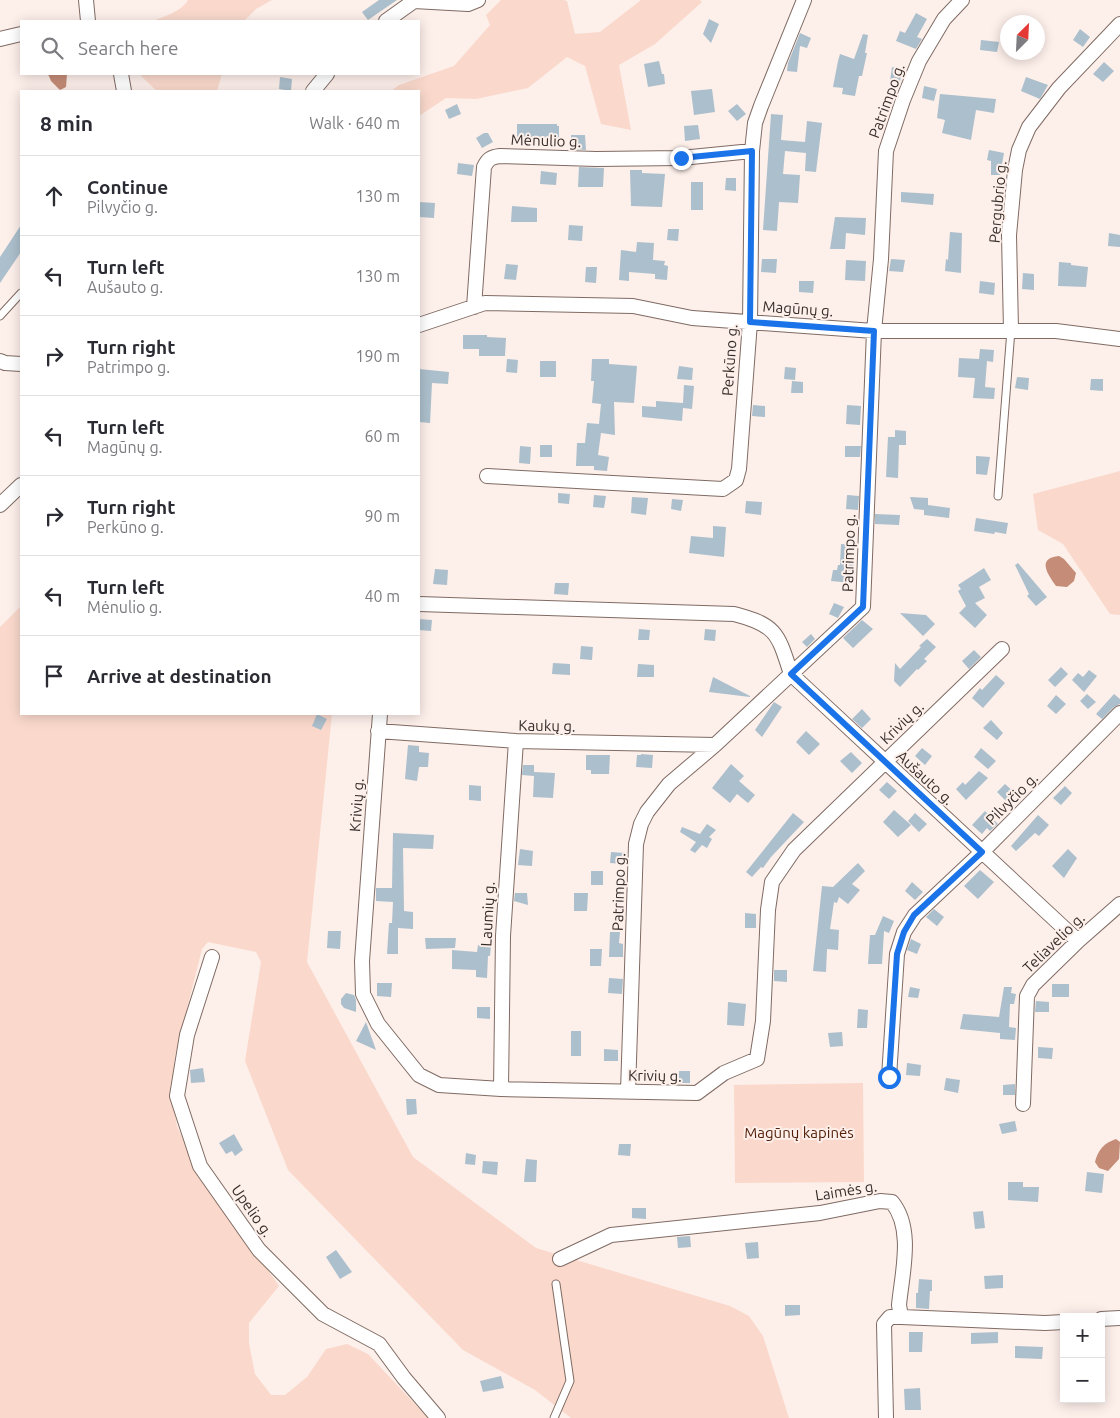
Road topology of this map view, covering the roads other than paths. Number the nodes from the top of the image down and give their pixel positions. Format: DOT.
graph roads {
  1 [pos="86,0"];
  2 [pos="414,0"];
  3 [pos="478,0"];
  4 [pos="804,0"];
  5 [pos="962,0"];
  6 [pos="88,20"];
  7 [pos="387,20"];
  8 [pos="1120,24"];
  9 [pos="20,34"];
  10 [pos="0,39"];
  11 [pos="120,75"];
  12 [pos="325,75"];
  13 [pos="124,90"];
  14 [pos="314,90"];
  15 [pos="752,151"];
  16 [pos="20,294"];
  17 [pos="474,307"];
  18 [pos="0,316"];
  19 [pos="750,322"];
  20 [pos="420,325"];
  21 [pos="1011,330"];
  22 [pos="874,331"];
  23 [pos="1120,339"];
  24 [pos="0,361"];
  25 [pos="20,364"];
  26 [pos="488,476"];
  27 [pos="20,486"];
  28 [pos="998,496"];
  29 [pos="0,505"];
  30 [pos="420,604"];
  31 [pos="1002,649"];
  32 [pos="791,674"];
  33 [pos="1120,714"];
  34 [pos="380,715"];
  35 [pos="378,731"];
  36 [pos="516,742"];
  37 [pos="715,745"];
  38 [pos="885,763"];
  39 [pos="982,852"];
  40 [pos="1120,904"];
  41 [pos="1078,941"];
  42 [pos="212,957"];
  43 [pos="889,1077"];
  44 [pos="501,1089"];
  45 [pos="628,1092"];
  46 [pos="1023,1104"];
  47 [pos="560,1259"];
  48 [pos="556,1284"];
  49 [pos="901,1317"];
  50 [pos="1120,1318"];
  51 [pos="1105,1319"];
  52 [pos="1060,1322"];
  53 [pos="438,1418"];
  54 [pos="554,1418"];
  55 [pos="886,1418"];
  1 -- 6 [label="street"];
  2 -- 3 [label="street"];
  2 -- 7 [label="street"];
  4 -- 15 [label="street, Perkūno g."];
  5 -- 22 [label="street, Patrimpo g."];
  8 -- 21 [label="street, Pergubrio g."];
  9 -- 10 [label="street"];
  11 -- 13 [label="street"];
  12 -- 14 [label="street"];
  15 -- 17 [label="street, Mėnulio g."];
  15 -- 19 [label="street, Perkūno g."];
  16 -- 18 [label="lane"];
  17 -- 19 [label="street, Magūnų g."];
  17 -- 20 [label="street, Magūnų g."];
  19 -- 22 [label="street, Magūnų g."];
  19 -- 26 [label="street, Perkūno g."];
  21 -- 22 [label="street, Magūnų g."];
  21 -- 23 [label="street, Magūnų g."];
  21 -- 28 [label="lane"];
  22 -- 32 [label="street, Patrimpo g."];
  24 -- 25 [label="street"];
  27 -- 29 [label="street"];
  30 -- 32 [label="street, Aušauto g."];
  31 -- 38 [label="street, Krivių g."];
  32 -- 37 [label="street, Patrimpo g."];
  32 -- 38 [label="street, Aušauto g."];
  33 -- 39 [label="street, Pilvyčio g."];
  34 -- 35 [label="street, Krivių g."];
  35 -- 36 [label="street, Kaukų g."];
  35 -- 44 [label="street, Krivių g."];
  36 -- 37 [label="street, Kaukų g."];
  36 -- 44 [label="street, Laumių g."];
  37 -- 45 [label="street, Patrimpo g."];
  38 -- 39 [label="street, Aušauto g."];
  38 -- 45 [label="street, Krivių g."];
  39 -- 41 [label="street, Aušauto g."];
  39 -- 43 [label="street, Pilvyčio g."];
  40 -- 41 [label="street, Teliavelio g."];
  41 -- 46 [label="street, Teliavelio g."];
  42 -- 53 [label="street, Upelio g."];
  44 -- 45 [label="street, Krivių g."];
  47 -- 49 [label="street, Laimės g."];
  48 -- 54 [label="lane"];
  49 -- 52 [label="street"];
  49 -- 55 [label="street"];
  50 -- 51 [label="street"];
}
